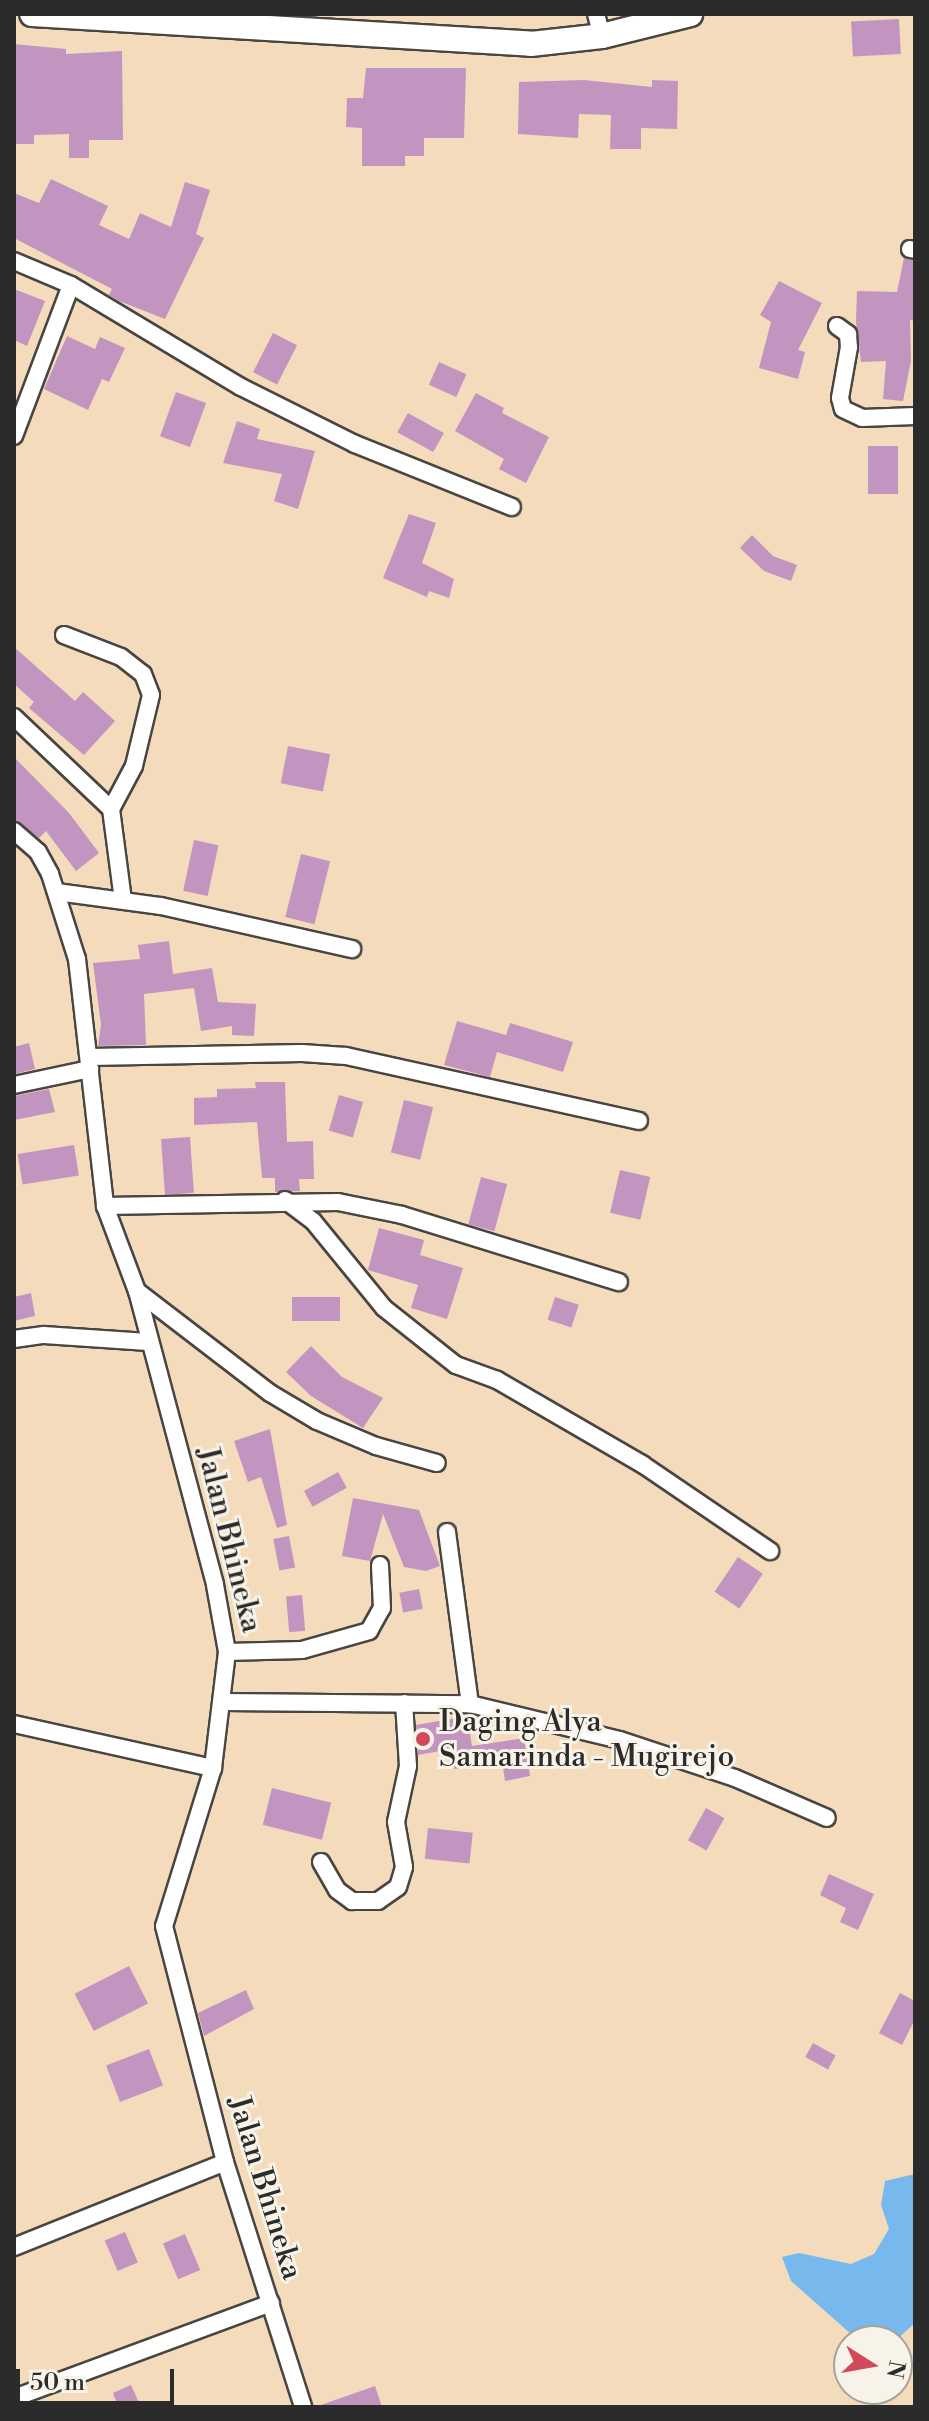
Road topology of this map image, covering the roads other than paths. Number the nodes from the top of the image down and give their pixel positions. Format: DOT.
graph roads {
  1 [pos="32,14"];
  2 [pos="690,14"];
  3 [pos="121,16"];
  4 [pos="599,25"];
  5 [pos="14,261"];
  6 [pos="71,285"];
  7 [pos="837,326"];
  8 [pos="915,416"];
  9 [pos="14,436"];
  10 [pos="512,507"];
  11 [pos="64,635"];
  12 [pos="14,717"];
  13 [pos="111,809"];
  14 [pos="14,831"];
  15 [pos="57,892"];
  16 [pos="123,900"];
  17 [pos="352,949"];
  18 [pos="90,1063"];
  19 [pos="14,1085"];
  20 [pos="639,1121"];
  21 [pos="285,1200"];
  22 [pos="105,1206"];
  23 [pos="619,1282"];
  24 [pos="137,1291"];
  25 [pos="14,1339"];
  26 [pos="148,1342"];
  27 [pos="437,1463"];
  28 [pos="447,1532"];
  29 [pos="770,1551"];
  30 [pos="380,1565"];
  31 [pos="227,1652"];
  32 [pos="224,1702"];
  33 [pos="404,1703"];
  34 [pos="470,1704"];
  35 [pos="14,1724"];
  36 [pos="213,1768"];
  37 [pos="827,1818"];
  38 [pos="321,1862"];
  39 [pos="225,2162"];
  40 [pos="14,2247"];
  41 [pos="271,2303"];
  42 [pos="14,2398"];
  43 [pos="303,2407"];
  1 -- 3 [label="street"];
  2 -- 4 [label="street"];
  3 -- 4 [label="street"];
  5 -- 6 [label="street"];
  6 -- 9 [label="street"];
  6 -- 10 [label="street"];
  7 -- 8 [label="street"];
  11 -- 13 [label="street"];
  12 -- 13 [label="street"];
  13 -- 16 [label="street"];
  14 -- 15 [label="street, Jalan Bhineka"];
  15 -- 16 [label="street"];
  15 -- 18 [label="street, Jalan Bhineka"];
  16 -- 17 [label="street"];
  18 -- 19 [label="street"];
  18 -- 20 [label="street"];
  18 -- 22 [label="street, Jalan Bhineka"];
  21 -- 22 [label="street"];
  21 -- 23 [label="street"];
  21 -- 29 [label="street"];
  22 -- 24 [label="street, Jalan Bhineka"];
  24 -- 26 [label="street, Jalan Bhineka"];
  24 -- 27 [label="street"];
  25 -- 26 [label="street"];
  26 -- 31 [label="street, Jalan Bhineka"];
  28 -- 34 [label="street"];
  30 -- 31 [label="street"];
  31 -- 32 [label="street, Jalan Bhineka"];
  32 -- 33 [label="street"];
  32 -- 36 [label="street, Jalan Bhineka"];
  33 -- 34 [label="street"];
  33 -- 38 [label="street"];
  34 -- 37 [label="street"];
  35 -- 36 [label="street"];
  36 -- 39 [label="street, Jalan Bhineka"];
  39 -- 40 [label="street"];
  39 -- 41 [label="street, Jalan Bhineka"];
  41 -- 42 [label="street"];
  41 -- 43 [label="street, Jalan Bhineka"];
}
